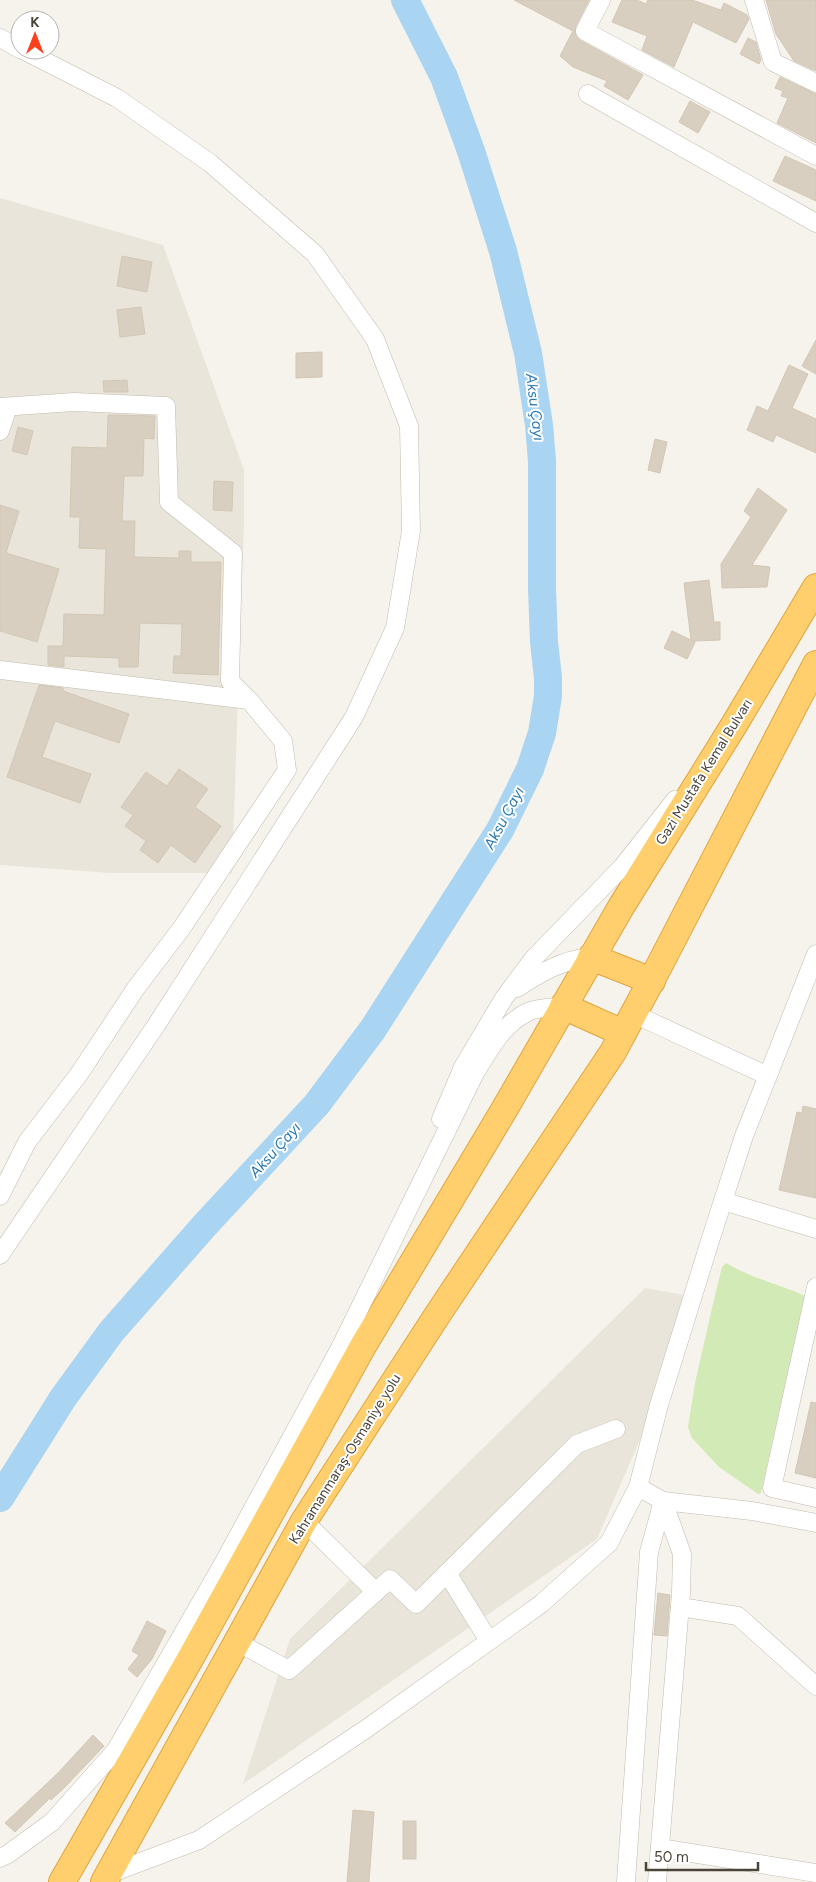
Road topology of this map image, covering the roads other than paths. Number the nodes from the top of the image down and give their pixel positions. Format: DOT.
graph roads {
  1 [pos="601,0"];
  2 [pos="754,0"];
  3 [pos="43,60"];
  4 [pos="816,83"];
  5 [pos="588,94"];
  6 [pos="816,156"];
  7 [pos="816,224"];
  8 [pos="4,407"];
  9 [pos="0,431"];
  10 [pos="816,587"];
  11 [pos="816,664"];
  12 [pos="0,670"];
  13 [pos="249,700"];
  14 [pos="734,725"];
  15 [pos="816,954"];
  16 [pos="592,957"];
  17 [pos="654,975"];
  18 [pos="504,998"];
  19 [pos="563,1006"];
  20 [pos="623,1033"];
  21 [pos="768,1076"];
  22 [pos="0,1196"];
  23 [pos="722,1202"];
  24 [pos="816,1229"];
  25 [pos="0,1255"];
  26 [pos="816,1287"];
  27 [pos="356,1316"];
  28 [pos="616,1429"];
  29 [pos="638,1487"];
  30 [pos="816,1498"];
  31 [pos="663,1501"];
  32 [pos="304,1521"];
  33 [pos="816,1523"];
  34 [pos="447,1573"];
  35 [pos="376,1592"];
  36 [pos="680,1607"];
  37 [pos="489,1641"];
  38 [pos="237,1642"];
  39 [pos="816,1686"];
  40 [pos="660,1848"];
  41 [pos="0,1858"];
  42 [pos="816,1873"];
  43 [pos="107,1878"];
  44 [pos="62,1882"];
  45 [pos="626,1882"];
  46 [pos="657,1882"];
  1 -- 6 [label="street"];
  2 -- 4 [label="street"];
  3 -- 25 [label="street"];
  5 -- 7 [label="street"];
  8 -- 9 [label="street"];
  8 -- 13 [label="street"];
  10 -- 14 [label="highway, Gazi Mustafa Kemal Bulvarı"];
  11 -- 17 [label="highway"];
  12 -- 13 [label="street"];
  13 -- 22 [label="street"];
  14 -- 16 [label="highway, Gazi Mustafa Kemal Bulvarı"];
  14 -- 18 [label="street"];
  15 -- 21 [label="street"];
  16 -- 17 [label="highway"];
  16 -- 18 [label="street"];
  16 -- 19 [label="highway, Gazi Mustafa Kemal Bulvarı"];
  17 -- 20 [label="highway"];
  18 -- 27 [label="street"];
  19 -- 20 [label="highway"];
  19 -- 27 [label="street"];
  19 -- 44 [label="highway, Gazi Mustafa Kemal Bulvarı"];
  20 -- 21 [label="street"];
  20 -- 32 [label="highway, Kahramanmaraş-Osmaniye yolu"];
  21 -- 23 [label="street"];
  23 -- 24 [label="street"];
  23 -- 29 [label="street"];
  26 -- 30 [label="street"];
  27 -- 41 [label="street"];
  28 -- 34 [label="street"];
  29 -- 31 [label="street"];
  29 -- 37 [label="street"];
  31 -- 33 [label="street"];
  31 -- 36 [label="street"];
  31 -- 45 [label="street"];
  32 -- 35 [label="street"];
  32 -- 38 [label="highway, Kahramanmaraş-Osmaniye yolu"];
  34 -- 35 [label="street"];
  34 -- 37 [label="street"];
  35 -- 38 [label="street"];
  36 -- 39 [label="street"];
  36 -- 40 [label="street"];
  37 -- 43 [label="street"];
  38 -- 43 [label="highway, Kahramanmaraş-Osmaniye yolu"];
  40 -- 42 [label="street"];
  40 -- 46 [label="street"];
}
